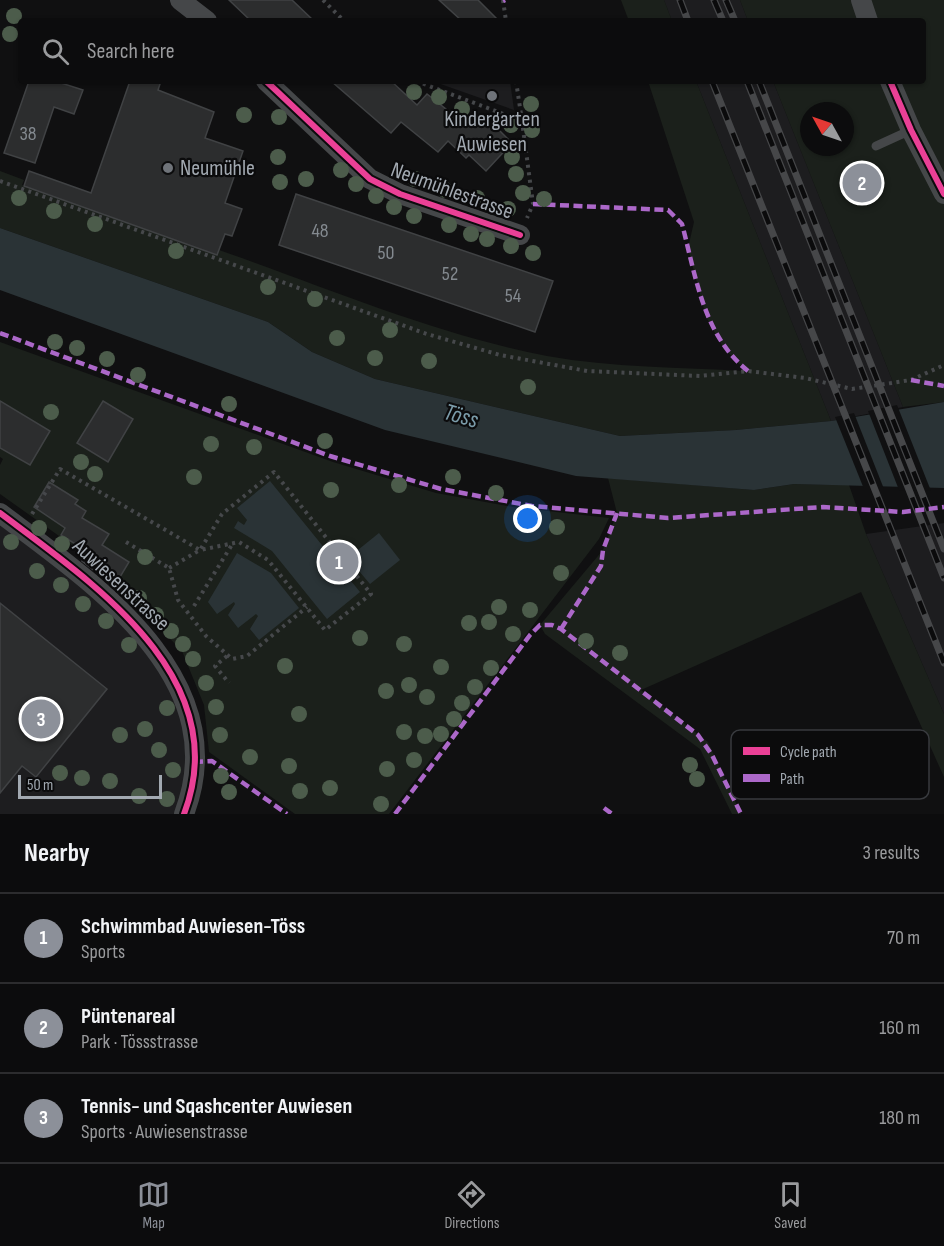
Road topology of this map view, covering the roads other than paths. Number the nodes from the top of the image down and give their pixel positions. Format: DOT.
graph roads {
  1 [pos="180,0"];
  2 [pos="861,0"];
  3 [pos="203,18"];
  4 [pos="867,18"];
  5 [pos="269,84"];
  6 [pos="891,84"];
  7 [pos="911,130"];
  8 [pos="876,146"];
  9 [pos="944,194"];
  10 [pos="520,235"];
  11 [pos="0,513"];
  12 [pos="184,814"];
  1 -- 3 [label="street"];
  2 -- 4 [label="street"];
  5 -- 10 [label="street, Neumühlestrasse"];
  6 -- 7 [label="street"];
  7 -- 8 [label="lane"];
  7 -- 9 [label="street"];
  11 -- 12 [label="street, Auwiesenstrasse"];
}
